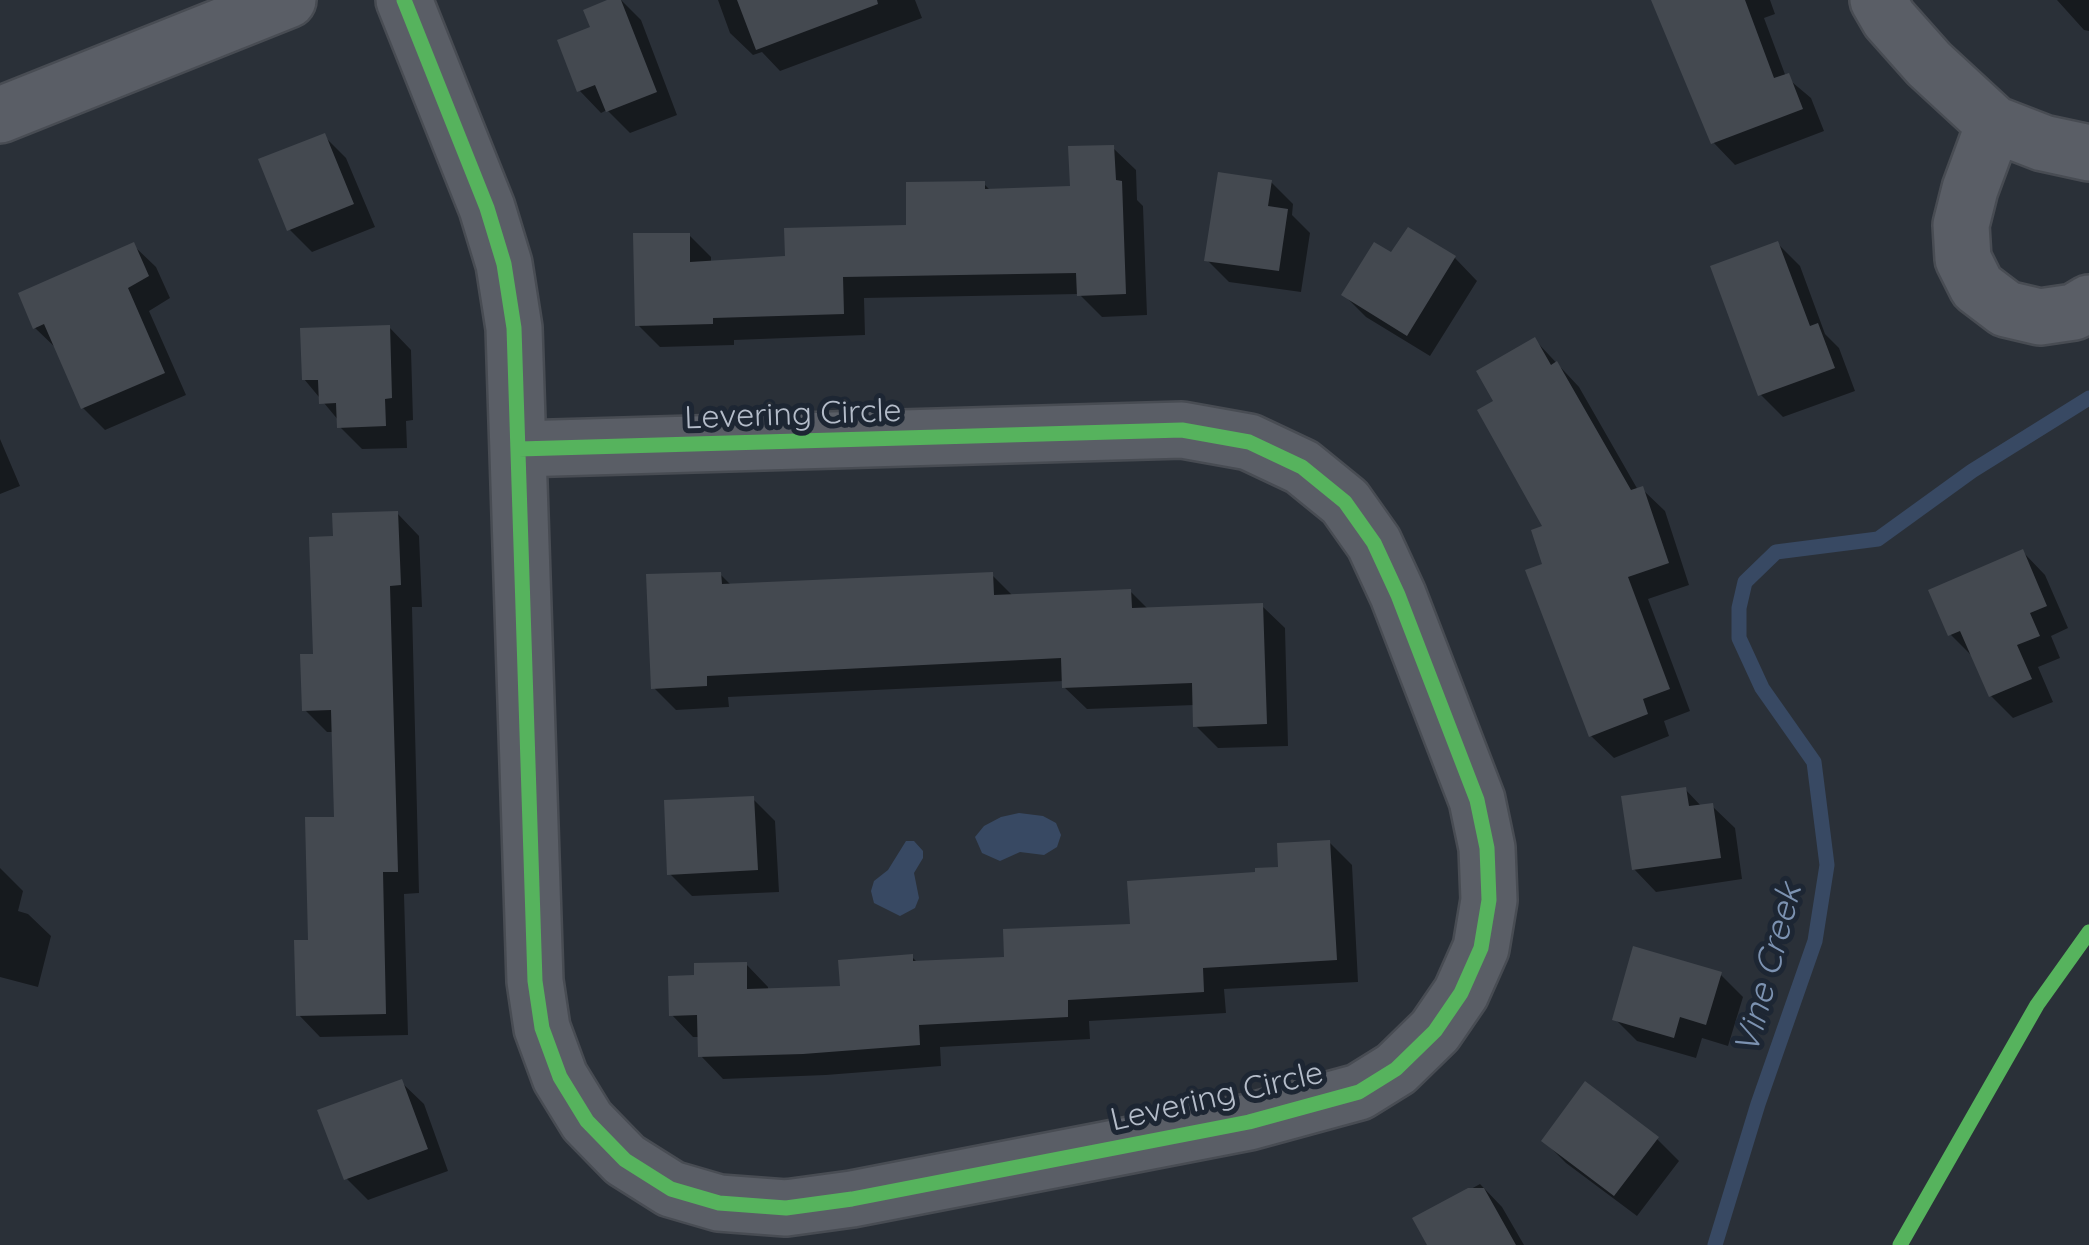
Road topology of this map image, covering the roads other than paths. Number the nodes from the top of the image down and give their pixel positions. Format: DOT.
graph roads {
  1 [pos="288,0"];
  2 [pos="404,0"];
  3 [pos="1878,0"];
  4 [pos="207,14"];
  5 [pos="0,115"];
  6 [pos="1994,124"];
  7 [pos="2089,154"];
  8 [pos="2089,303"];
  9 [pos="519,450"];
  1 -- 4 [label="street"];
  2 -- 9 [label="street, Levering Circle"];
  3 -- 6 [label="street"];
  4 -- 5 [label="street"];
  6 -- 7 [label="street"];
  6 -- 8 [label="street"];
  9 -- 9 [label="street, Levering Circle"];
}
